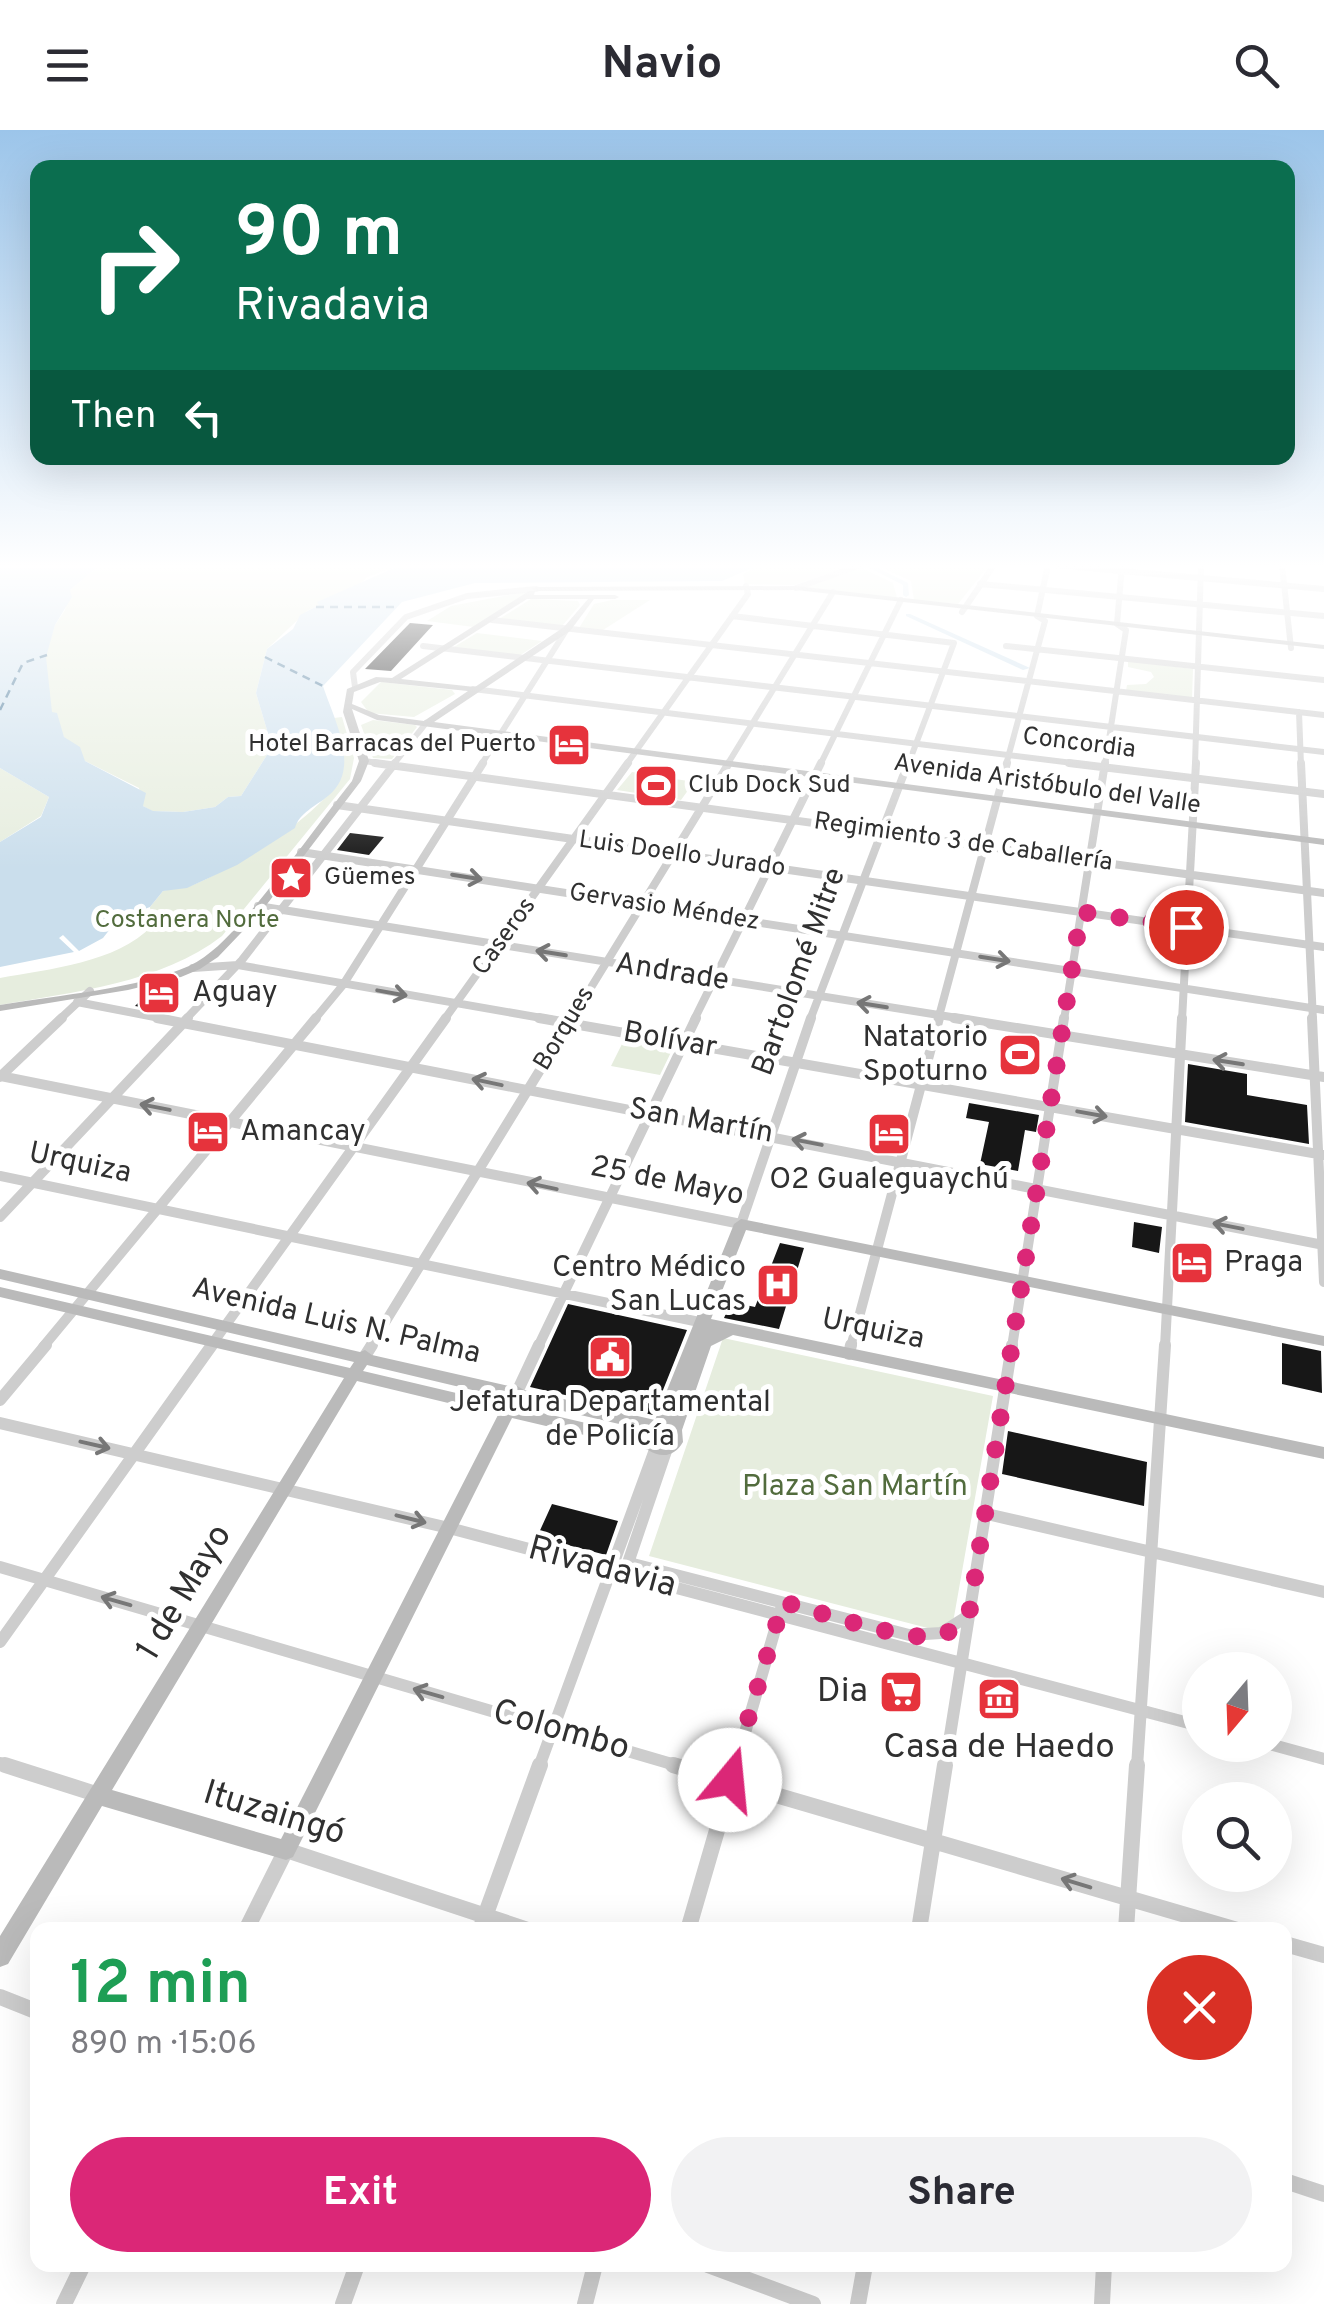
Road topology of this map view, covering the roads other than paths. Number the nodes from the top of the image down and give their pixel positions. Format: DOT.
graph roads {
  1 [pos="358,666"];
  2 [pos="417,666"];
  3 [pos="509,666"];
  4 [pos="546,666"];
  5 [pos="595,666"];
  6 [pos="698,666"];
  7 [pos="789,666"];
  8 [pos="869,666"];
  9 [pos="892,666"];
  10 [pos="944,666"];
  11 [pos="1031,666"];
  12 [pos="1119,666"];
  13 [pos="1193,666"];
  14 [pos="1198,667"];
  15 [pos="942,672"];
  16 [pos="690,678"];
  17 [pos="395,679"];
  18 [pos="1324,680"];
  19 [pos="1028,682"];
  20 [pos="354,687"];
  21 [pos="776,688"];
  22 [pos="472,689"];
  23 [pos="1115,692"];
  24 [pos="524,696"];
  25 [pos="854,697"];
  26 [pos="1198,700"];
  27 [pos="352,706"];
  28 [pos="929,706"];
  29 [pos="1299,712"];
  30 [pos="665,713"];
  31 [pos="1324,715"];
  32 [pos="1020,716"];
  33 [pos="377,717"];
  34 [pos="426,723"];
  35 [pos="754,724"];
  36 [pos="352,726"];
  37 [pos="1110,727"];
  38 [pos="502,733"];
  39 [pos="836,734"];
  40 [pos="1197,737"];
  41 [pos="914,744"];
  42 [pos="639,750"];
  43 [pos="1301,750"];
  44 [pos="1324,752"];
  45 [pos="1011,756"];
  46 [pos="364,761"];
  47 [pos="728,763"];
  48 [pos="392,764"];
  49 [pos="1104,767"];
  50 [pos="816,775"];
  51 [pos="473,776"];
  52 [pos="1195,779"];
  53 [pos="897,786"];
  54 [pos="1302,791"];
  55 [pos="608,794"];
  56 [pos="1324,794"];
  57 [pos="1000,799"];
  58 [pos="337,805"];
  59 [pos="700,807"];
  60 [pos="358,808"];
  61 [pos="1095,812"];
  62 [pos="446,820"];
  63 [pos="794,820"];
  64 [pos="1192,825"];
  65 [pos="880,832"];
  66 [pos="575,839"];
  67 [pos="1303,839"];
  68 [pos="1324,842"];
  69 [pos="988,847"];
  70 [pos="301,852"];
  71 [pos="671,853"];
  72 [pos="324,855"];
  73 [pos="1089,860"];
  74 [pos="772,868"];
  75 [pos="415,869"];
  76 [pos="1189,874"];
  77 [pos="862,880"];
  78 [pos="540,890"];
  79 [pos="1307,890"];
  80 [pos="1324,893"];
  81 [pos="974,896"];
  82 [pos="639,904"];
  83 [pos="258,906"];
  84 [pos="283,910"];
  85 [pos="1081,912"];
  86 [pos="746,921"];
  87 [pos="378,925"];
  88 [pos="1186,927"];
  89 [pos="844,936"];
  90 [pos="1309,944"];
  91 [pos="499,945"];
  92 [pos="1324,947"];
  93 [pos="958,954"];
  94 [pos="604,962"];
  95 [pos="238,965"];
  96 [pos="192,968"];
  97 [pos="1072,971"];
  98 [pos="717,980"];
  99 [pos="343,985"];
  100 [pos="1183,988"];
  101 [pos="90,992"];
  102 [pos="820,996"];
  103 [pos="77,1002"];
  104 [pos="456,1004"];
  105 [pos="0,1008"];
  106 [pos="1312,1008"];
  107 [pos="1324,1010"];
  108 [pos="942,1016"];
  109 [pos="184,1023"];
  110 [pos="569,1023"];
  111 [pos="1062,1035"];
  112 [pos="686,1044"];
  113 [pos="297,1045"];
  114 [pos="1179,1054"];
  115 [pos="794,1063"];
  116 [pos="412,1066"];
  117 [pos="0,1076"];
  118 [pos="1319,1076"];
  119 [pos="922,1085"];
  120 [pos="528,1091"];
  121 [pos="112,1099"];
  122 [pos="1050,1107"];
  123 [pos="650,1113"];
  124 [pos="232,1122"];
  125 [pos="1175,1129"];
  126 [pos="771,1135"];
  127 [pos="354,1146"];
  128 [pos="1321,1154"];
  129 [pos="902,1160"];
  130 [pos="478,1174"];
  131 [pos="0,1176"];
  132 [pos="32,1183"];
  133 [pos="1036,1188"];
  134 [pos="606,1200"];
  135 [pos="160,1208"];
  136 [pos="1170,1214"];
  137 [pos="0,1217"];
  138 [pos="740,1224"];
  139 [pos="290,1236"];
  140 [pos="1323,1244"];
  141 [pos="877,1251"];
  142 [pos="425,1264"];
  143 [pos="0,1274"];
  144 [pos="1024,1280"];
  145 [pos="1324,1282"];
  146 [pos="0,1292"];
  147 [pos="89,1293"];
  148 [pos="562,1294"];
  149 [pos="1166,1309"];
  150 [pos="75,1310"];
  151 [pos="704,1324"];
  152 [pos="226,1325"];
  153 [pos="733,1330"];
  154 [pos="1324,1340"];
  155 [pos="214,1342"];
  156 [pos="849,1354"];
  157 [pos="365,1356"];
  158 [pos="354,1375"];
  159 [pos="1008,1386"];
  160 [pos="517,1392"];
  161 [pos="0,1400"];
  162 [pos="507,1412"];
  163 [pos="1161,1418"];
  164 [pos="0,1423"];
  165 [pos="665,1428"];
  166 [pos="658,1447"];
  167 [pos="1324,1453"];
  168 [pos="134,1454"];
  169 [pos="286,1488"];
  170 [pos="986,1514"];
  171 [pos="449,1528"];
  172 [pos="1152,1552"];
  173 [pos="0,1568"];
  174 [pos="612,1571"];
  175 [pos="44,1580"];
  176 [pos="1324,1592"];
  177 [pos="781,1608"];
  178 [pos="969,1615"];
  179 [pos="203,1626"];
  180 [pos="0,1642"];
  181 [pos="962,1662"];
  182 [pos="376,1677"];
  183 [pos="1142,1710"];
  184 [pos="1182,1721"];
  185 [pos="554,1730"];
  186 [pos="1292,1750"];
  187 [pos="1324,1759"];
  188 [pos="0,1762"];
  189 [pos="730,1780"];
  190 [pos="99,1796"];
  191 [pos="934,1840"];
  192 [pos="286,1850"];
  193 [pos="1128,1899"];
  194 [pos="250,1922"];
  195 [pos="480,1922"];
  196 [pos="483,1922"];
  197 [pos="690,1922"];
  198 [pos="920,1922"];
  199 [pos="1127,1922"];
  200 [pos="1208,1922"];
  201 [pos="1292,1946"];
  202 [pos="1324,1955"];
  203 [pos="0,1956"];
  204 [pos="0,1997"];
  205 [pos="30,2009"];
  206 [pos="1292,2183"];
  207 [pos="1324,2194"];
  208 [pos="80,2272"];
  209 [pos="354,2272"];
  210 [pos="594,2272"];
  211 [pos="727,2272"];
  212 [pos="863,2272"];
  213 [pos="1104,2272"];
  214 [pos="64,2304"];
  215 [pos="343,2304"];
  216 [pos="585,2304"];
  217 [pos="813,2304"];
  218 [pos="858,2304"];
  219 [pos="1102,2304"];
  1 -- 20 [label="street"];
  2 -- 17 [label="main road"];
  3 -- 22 [label="main road"];
  4 -- 24 [label="street"];
  5 -- 16 [label="street"];
  6 -- 16 [label="street, Caseros"];
  7 -- 21 [label="street, Borques"];
  8 -- 25 [label="street"];
  9 -- 15 [label="street"];
  10 -- 15 [label="street, Bartolomé Mitre"];
  11 -- 19 [label="street"];
  12 -- 23 [label="street"];
  13 -- 14 [label="street"];
  14 -- 18 [label="street"];
  14 -- 26 [label="street"];
  15 -- 19 [label="street"];
  15 -- 28 [label="street, Bartolomé Mitre"];
  16 -- 21 [label="street"];
  16 -- 30 [label="street, Caseros"];
  17 -- 20 [label="main road, Concordia"];
  17 -- 22 [label="main road, Concordia"];
  19 -- 23 [label="street"];
  19 -- 32 [label="street"];
  20 -- 27 [label="main road"];
  21 -- 25 [label="street"];
  21 -- 35 [label="street, Borques"];
  22 -- 24 [label="street, Concordia"];
  22 -- 34 [label="main road"];
  23 -- 26 [label="street"];
  23 -- 37 [label="street"];
  24 -- 30 [label="street, Concordia"];
  24 -- 38 [label="street"];
  25 -- 28 [label="street"];
  25 -- 39 [label="street"];
  26 -- 29 [label="street"];
  26 -- 40 [label="street"];
  27 -- 33 [label="main road, Avenida Aristóbulo del Valle"];
  27 -- 36 [label="main road"];
  28 -- 32 [label="street"];
  28 -- 41 [label="street, Bartolomé Mitre"];
  29 -- 31 [label="street"];
  29 -- 43 [label="street"];
  30 -- 35 [label="street, Concordia"];
  30 -- 42 [label="street, Caseros"];
  32 -- 37 [label="street"];
  32 -- 45 [label="street"];
  33 -- 34 [label="main road, Avenida Aristóbulo del Valle"];
  33 -- 36 [label="main road"];
  34 -- 38 [label="main road, Avenida Aristóbulo del Valle"];
  34 -- 48 [label="street"];
  35 -- 39 [label="street, Concordia"];
  35 -- 47 [label="street, Borques"];
  36 -- 46 [label="main road"];
  37 -- 40 [label="street"];
  37 -- 49 [label="street"];
  38 -- 42 [label="main road, Avenida Aristóbulo del Valle"];
  38 -- 51 [label="street"];
  39 -- 41 [label="street, Concordia"];
  39 -- 50 [label="street"];
  40 -- 43 [label="street"];
  40 -- 52 [label="street"];
  41 -- 45 [label="street, Concordia"];
  41 -- 53 [label="street, Bartolomé Mitre"];
  42 -- 47 [label="main road, Avenida Aristóbulo del Valle"];
  42 -- 55 [label="street, Caseros"];
  43 -- 44 [label="street"];
  43 -- 54 [label="street"];
  45 -- 49 [label="street, Concordia"];
  45 -- 57 [label="street"];
  46 -- 48 [label="street, Regimiento 3 de Caballería"];
  46 -- 58 [label="main road"];
  47 -- 50 [label="main road, Avenida Aristóbulo del Valle"];
  47 -- 59 [label="street, Borques"];
  48 -- 51 [label="street, Regimiento 3 de Caballería"];
  48 -- 60 [label="street"];
  49 -- 52 [label="street, Concordia"];
  49 -- 61 [label="street"];
  50 -- 53 [label="main road, Avenida Aristóbulo del Valle"];
  50 -- 63 [label="street"];
  51 -- 55 [label="street, Regimiento 3 de Caballería"];
  51 -- 62 [label="street"];
  52 -- 54 [label="street, Concordia"];
  52 -- 64 [label="street"];
  53 -- 57 [label="main road, Avenida Aristóbulo del Valle"];
  53 -- 65 [label="street, Bartolomé Mitre"];
  54 -- 56 [label="street, Concordia"];
  54 -- 67 [label="street"];
  55 -- 59 [label="street, Regimiento 3 de Caballería"];
  55 -- 66 [label="street, Caseros"];
  57 -- 61 [label="main road, Avenida Aristóbulo del Valle"];
  57 -- 69 [label="street"];
  58 -- 60 [label="street, Luis Doello Jurado"];
  58 -- 70 [label="main road"];
  59 -- 63 [label="street, Regimiento 3 de Caballería"];
  59 -- 71 [label="street, Borques"];
  60 -- 62 [label="street, Luis Doello Jurado"];
  60 -- 72 [label="street"];
  61 -- 64 [label="main road, Avenida Aristóbulo del Valle"];
  61 -- 73 [label="street"];
  62 -- 66 [label="street, Luis Doello Jurado"];
  62 -- 75 [label="street"];
  63 -- 65 [label="street, Regimiento 3 de Caballería"];
  63 -- 74 [label="street"];
  64 -- 67 [label="main road, Avenida Aristóbulo del Valle"];
  64 -- 76 [label="street"];
  65 -- 69 [label="street, Regimiento 3 de Caballería"];
  65 -- 77 [label="street, Bartolomé Mitre"];
  66 -- 71 [label="street, Luis Doello Jurado"];
  66 -- 78 [label="street, Caseros"];
  67 -- 68 [label="main road, Avenida Aristóbulo del Valle"];
  67 -- 79 [label="street"];
  69 -- 73 [label="street, Regimiento 3 de Caballería"];
  69 -- 81 [label="street"];
  70 -- 72 [label="street, Gervasio Méndez"];
  70 -- 83 [label="main road"];
  71 -- 74 [label="street, Luis Doello Jurado"];
  71 -- 82 [label="street, Borques"];
  72 -- 75 [label="street, Gervasio Méndez"];
  72 -- 84 [label="street"];
  73 -- 76 [label="street, Regimiento 3 de Caballería"];
  73 -- 85 [label="street"];
  74 -- 77 [label="street, Luis Doello Jurado"];
  74 -- 86 [label="street"];
  75 -- 78 [label="street, Gervasio Méndez, one-way"];
  75 -- 87 [label="street"];
  76 -- 79 [label="street, Regimiento 3 de Caballería"];
  76 -- 88 [label="street"];
  77 -- 81 [label="street, Luis Doello Jurado"];
  77 -- 89 [label="street, Bartolomé Mitre"];
  78 -- 82 [label="street, Gervasio Méndez"];
  78 -- 91 [label="street, Caseros"];
  79 -- 80 [label="street, Regimiento 3 de Caballería"];
  79 -- 90 [label="street"];
  81 -- 85 [label="street, Luis Doello Jurado"];
  81 -- 93 [label="street"];
  82 -- 86 [label="street, Gervasio Méndez"];
  82 -- 94 [label="street, Borques"];
  83 -- 84 [label="street, Andrade"];
  83 -- 96 [label="main road"];
  84 -- 87 [label="street, Andrade"];
  84 -- 95 [label="street"];
  85 -- 88 [label="street, Luis Doello Jurado"];
  85 -- 97 [label="street"];
  86 -- 89 [label="street, Gervasio Méndez"];
  86 -- 98 [label="street"];
  87 -- 91 [label="street, Andrade"];
  87 -- 99 [label="street"];
  88 -- 90 [label="street, Luis Doello Jurado"];
  88 -- 100 [label="street"];
  89 -- 93 [label="street, Gervasio Méndez"];
  89 -- 102 [label="street, Bartolomé Mitre"];
  90 -- 92 [label="street, Luis Doello Jurado"];
  90 -- 106 [label="street"];
  94 -- 91 [label="street, Andrade, one-way"];
  91 -- 104 [label="street, Caseros"];
  93 -- 97 [label="street, Gervasio Méndez, one-way"];
  93 -- 108 [label="street"];
  94 -- 98 [label="street, Andrade"];
  94 -- 110 [label="street, Borques"];
  95 -- 96 [label="street, Bolívar"];
  95 -- 99 [label="street, Bolívar"];
  95 -- 109 [label="street"];
  96 -- 101 [label="main road"];
  97 -- 100 [label="street, Gervasio Méndez"];
  97 -- 111 [label="street"];
  98 -- 102 [label="street, Andrade"];
  98 -- 112 [label="street"];
  99 -- 104 [label="street, Bolívar, one-way"];
  99 -- 113 [label="street"];
  100 -- 106 [label="street, Gervasio Méndez"];
  100 -- 114 [label="street"];
  101 -- 103 [label="street"];
  101 -- 105 [label="main road"];
  108 -- 102 [label="street, Andrade, one-way"];
  102 -- 115 [label="street, Bartolomé Mitre"];
  103 -- 109 [label="street, San Martín"];
  103 -- 117 [label="street"];
  104 -- 110 [label="street, Bolívar"];
  104 -- 116 [label="street, Caseros"];
  106 -- 107 [label="street, Gervasio Méndez"];
  106 -- 118 [label="street"];
  108 -- 111 [label="street, Andrade"];
  108 -- 119 [label="street"];
  109 -- 113 [label="street, San Martín"];
  109 -- 121 [label="street"];
  110 -- 112 [label="street, Bolívar"];
  110 -- 120 [label="street, Borques"];
  111 -- 114 [label="street, Andrade"];
  111 -- 122 [label="street"];
  112 -- 115 [label="street, Bolívar"];
  112 -- 123 [label="street"];
  113 -- 116 [label="street, San Martín"];
  113 -- 124 [label="street"];
  118 -- 114 [label="street, Andrade, one-way"];
  114 -- 125 [label="street"];
  115 -- 119 [label="street, Bolívar"];
  115 -- 126 [label="street, Bartolomé Mitre"];
  120 -- 116 [label="street, San Martín, one-way"];
  116 -- 127 [label="street, Caseros"];
  117 -- 121 [label="street, 25 de Mayo"];
  118 -- 128 [label="street"];
  119 -- 122 [label="street, Bolívar"];
  119 -- 129 [label="street"];
  120 -- 123 [label="street, San Martín"];
  120 -- 130 [label="street, Borques"];
  124 -- 121 [label="street, 25 de Mayo, one-way"];
  121 -- 132 [label="street"];
  122 -- 125 [label="street, Bolívar, one-way"];
  122 -- 133 [label="street"];
  123 -- 126 [label="street, San Martín"];
  123 -- 134 [label="street"];
  124 -- 127 [label="street, 25 de Mayo"];
  124 -- 135 [label="street"];
  125 -- 128 [label="street, Bolívar"];
  125 -- 136 [label="street"];
  129 -- 126 [label="street, San Martín, one-way"];
  126 -- 138 [label="street, Bartolomé Mitre"];
  127 -- 130 [label="street, 25 de Mayo"];
  127 -- 139 [label="street, Caseros"];
  128 -- 140 [label="street"];
  129 -- 133 [label="street, San Martín"];
  129 -- 141 [label="street"];
  134 -- 130 [label="street, 25 de Mayo, one-way"];
  130 -- 142 [label="street, Borques"];
  131 -- 132 [label="street, Urquiza"];
  132 -- 135 [label="street, Urquiza"];
  132 -- 137 [label="street"];
  133 -- 136 [label="street, San Martín"];
  133 -- 144 [label="street"];
  134 -- 138 [label="street, 25 de Mayo"];
  134 -- 148 [label="street"];
  135 -- 139 [label="street, Urquiza"];
  135 -- 147 [label="street"];
  140 -- 136 [label="street, San Martín, one-way"];
  136 -- 149 [label="street"];
  138 -- 141 [label="main road, 25 de Mayo"];
  138 -- 151 [label="main road, Bartolomé Mitre"];
  139 -- 142 [label="street, Urquiza"];
  139 -- 152 [label="street, Caseros"];
  140 -- 145 [label="street"];
  141 -- 144 [label="main road, 25 de Mayo"];
  141 -- 156 [label="street"];
  142 -- 148 [label="street, Urquiza"];
  142 -- 157 [label="street, 1 de Mayo"];
  143 -- 147 [label="main road, Avenida Luis N. Palma"];
  144 -- 149 [label="main road, 25 de Mayo"];
  144 -- 159 [label="street"];
  146 -- 150 [label="main road, Avenida Luis N. Palma"];
  147 -- 150 [label="street"];
  147 -- 152 [label="main road, Avenida Luis N. Palma"];
  148 -- 151 [label="street, Urquiza"];
  148 -- 160 [label="street"];
  149 -- 154 [label="main road, 25 de Mayo"];
  149 -- 163 [label="street"];
  150 -- 155 [label="main road, Avenida Luis N. Palma"];
  150 -- 161 [label="street"];
  151 -- 153 [label="main road, Urquiza"];
  151 -- 165 [label="main road, Bartolomé Mitre"];
  152 -- 155 [label="street, Caseros"];
  152 -- 157 [label="main road, Avenida Luis N. Palma"];
  153 -- 156 [label="main road, Urquiza"];
  153 -- 165 [label="main road"];
  155 -- 158 [label="main road, Avenida Luis N. Palma"];
  155 -- 168 [label="street, Caseros"];
  156 -- 159 [label="main road, Urquiza"];
  157 -- 158 [label="main road, 1 de Mayo"];
  157 -- 160 [label="main road, Avenida Luis N. Palma"];
  158 -- 162 [label="main road, Avenida Luis N. Palma"];
  158 -- 169 [label="main road, 1 de Mayo"];
  159 -- 163 [label="main road, Urquiza"];
  159 -- 170 [label="street"];
  160 -- 162 [label="main road"];
  160 -- 165 [label="main road, Avenida Luis N. Palma"];
  162 -- 166 [label="main road, Avenida Luis N. Palma"];
  162 -- 171 [label="main road"];
  163 -- 167 [label="main road, Urquiza"];
  163 -- 172 [label="street"];
  164 -- 168 [label="street, Rivadavia, one-way"];
  165 -- 166 [label="main road"];
  166 -- 174 [label="street"];
  166 -- 177 [label="street, Rivadavia"];
  168 -- 169 [label="street, Rivadavia"];
  168 -- 175 [label="street, Caseros"];
  169 -- 171 [label="street, Rivadavia, one-way"];
  169 -- 179 [label="main road, 1 de Mayo"];
  170 -- 172 [label="street"];
  170 -- 178 [label="street"];
  171 -- 174 [label="street, Rivadavia"];
  171 -- 182 [label="main road"];
  172 -- 176 [label="street"];
  172 -- 183 [label="street"];
  173 -- 175 [label="street, Colombo"];
  174 -- 177 [label="street, Rivadavia"];
  174 -- 185 [label="street"];
  179 -- 175 [label="street, Colombo, one-way"];
  175 -- 180 [label="street, Caseros"];
  177 -- 178 [label="street, Rivadavia"];
  177 -- 181 [label="street, Rivadavia"];
  177 -- 189 [label="street"];
  178 -- 181 [label="street"];
  179 -- 182 [label="street, Colombo"];
  179 -- 190 [label="main road, 1 de Mayo"];
  181 -- 183 [label="street, Rivadavia"];
  181 -- 191 [label="street"];
  185 -- 182 [label="street, Colombo, one-way"];
  182 -- 192 [label="main road"];
  183 -- 184 [label="street, Rivadavia"];
  183 -- 193 [label="street"];
  185 -- 189 [label="street, Colombo"];
  185 -- 196 [label="street"];
  186 -- 187 [label="street"];
  188 -- 190 [label="street, Ituzaingó"];
  189 -- 191 [label="street, Colombo"];
  189 -- 197 [label="street"];
  190 -- 192 [label="main road, Ituzaingó"];
  190 -- 203 [label="main road, 1 de Mayo"];
  193 -- 191 [label="street, Colombo, one-way"];
  191 -- 198 [label="street"];
  192 -- 194 [label="street"];
  192 -- 195 [label="street, Ituzaingó"];
  193 -- 199 [label="street"];
  193 -- 200 [label="street, Colombo"];
  201 -- 202 [label="street"];
  204 -- 205 [label="street"];
  206 -- 207 [label="street"];
  208 -- 214 [label="street"];
  209 -- 215 [label="street"];
  210 -- 216 [label="street"];
  211 -- 217 [label="street"];
  212 -- 218 [label="street"];
  213 -- 219 [label="street"];
}
